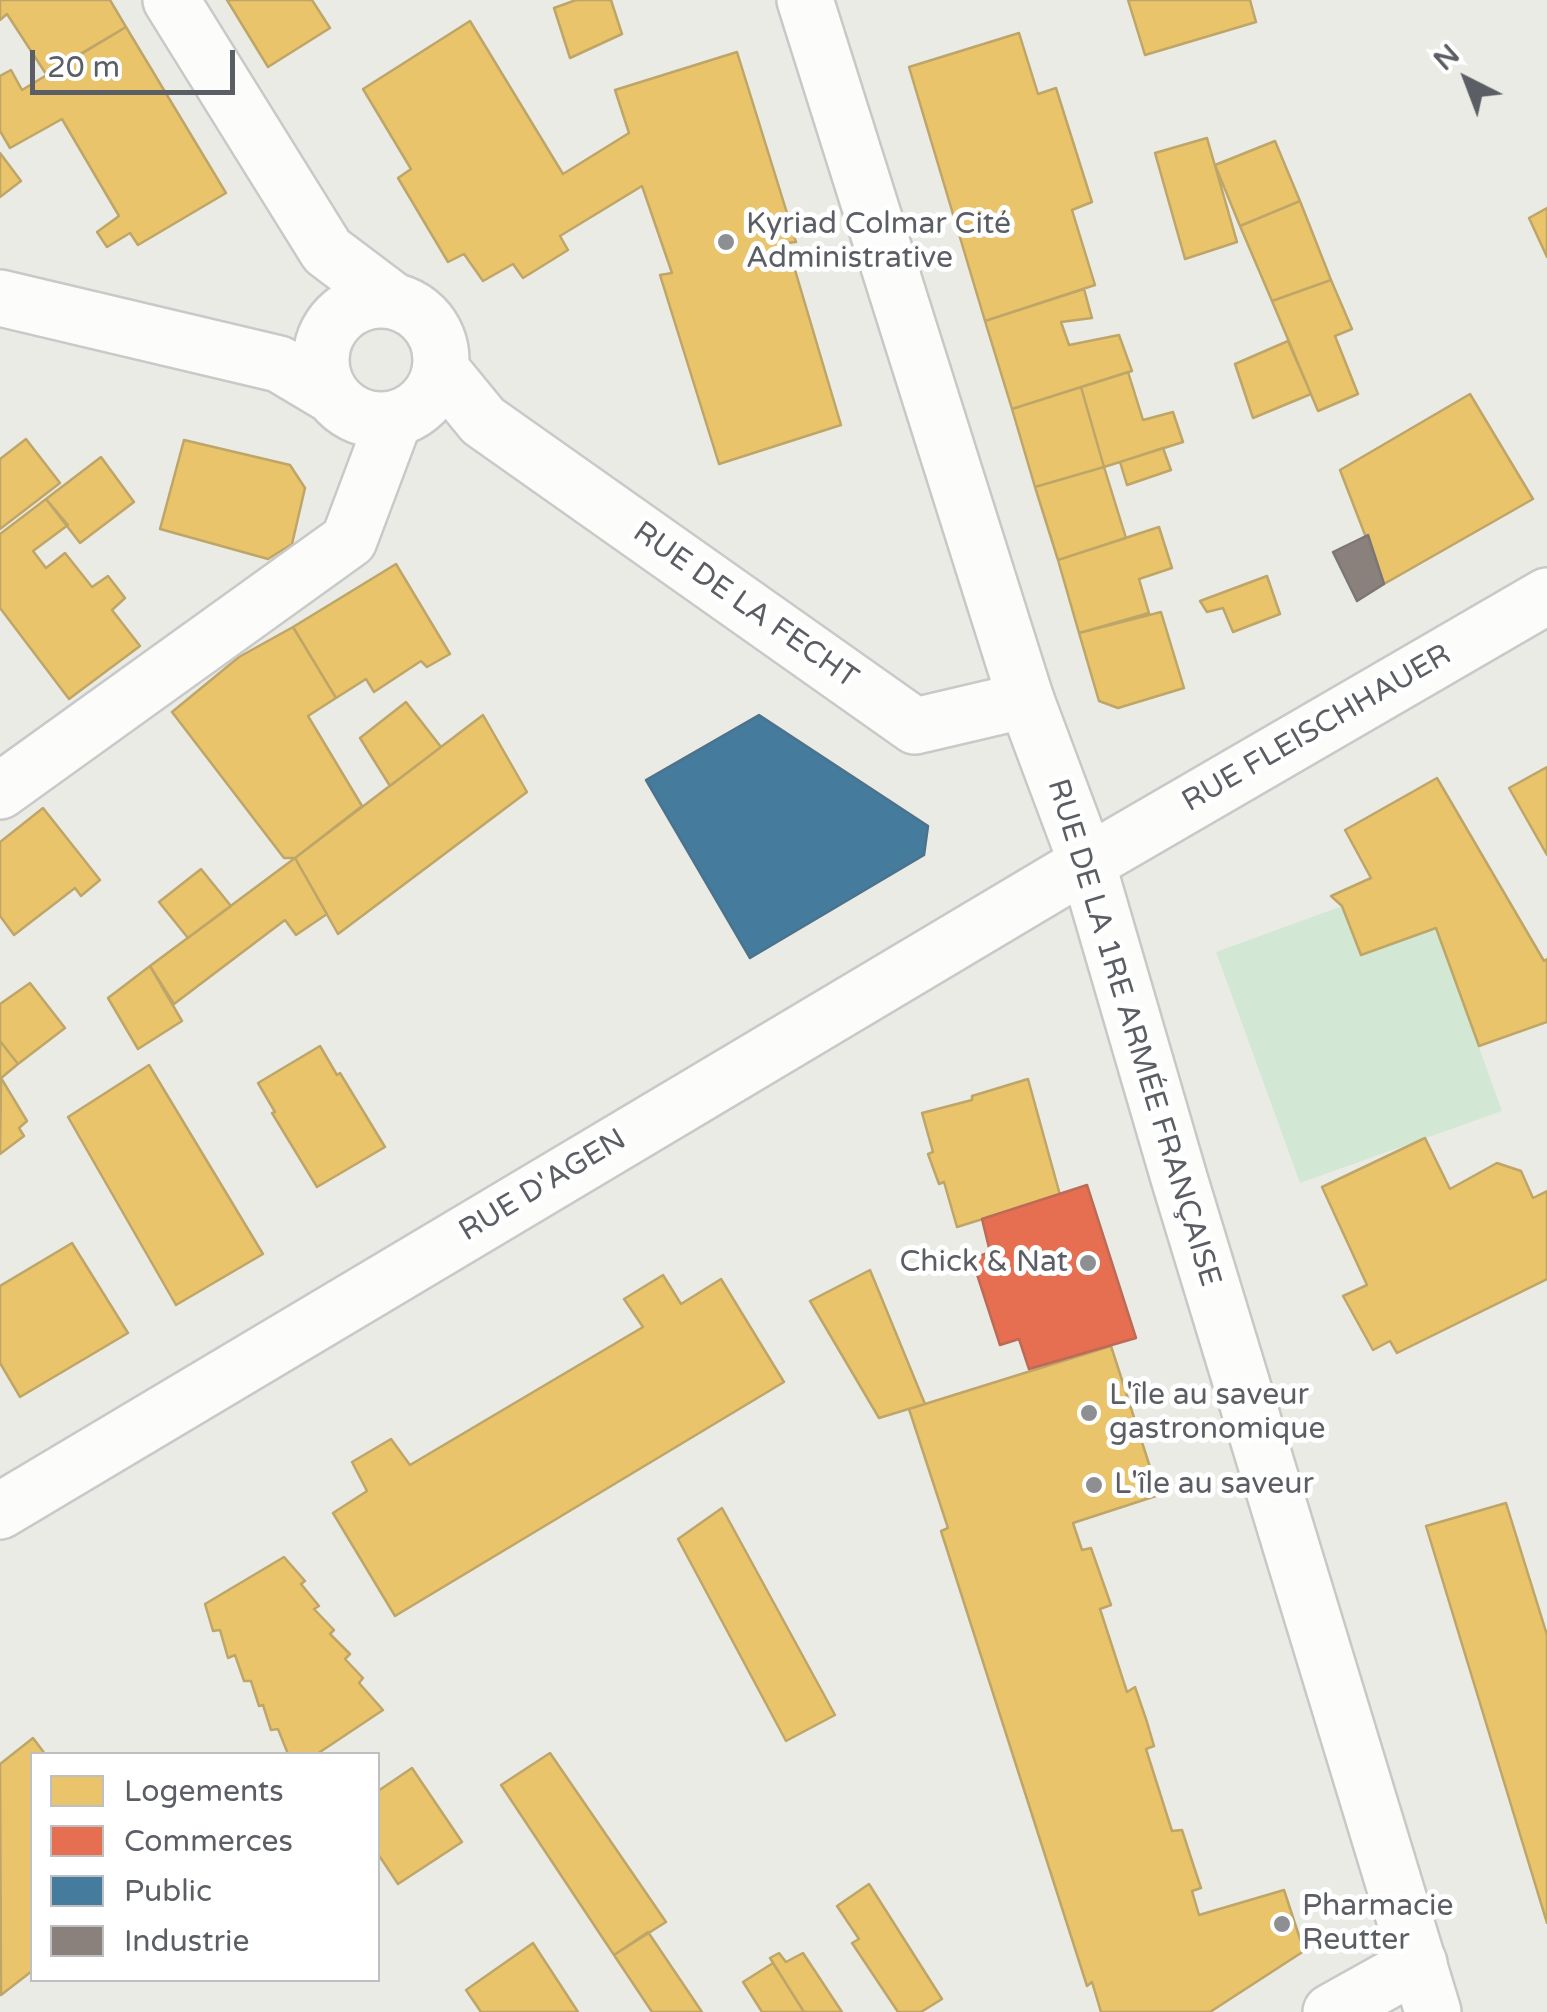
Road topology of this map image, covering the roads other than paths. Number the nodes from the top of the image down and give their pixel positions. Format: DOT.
graph roads {
  1 [pos="171,0"];
  2 [pos="805,0"];
  3 [pos="327,251"];
  4 [pos="0,298"];
  5 [pos="392,300"];
  6 [pos="315,359"];
  7 [pos="417,400"];
  8 [pos="1547,596"];
  9 [pos="1026,700"];
  10 [pos="0,791"];
  11 [pos="1087,862"];
  12 [pos="0,1511"];
  13 [pos="1426,1987"];
  14 [pos="1331,2012"];
  1 -- 3 [label="street"];
  2 -- 9 [label="street, RUE DE LA 1RE ARMÉE FRANÇAISE"];
  3 -- 5 [label="street"];
  3 -- 6 [label="street"];
  4 -- 6 [label="street"];
  5 -- 6 [label="street"];
  5 -- 7 [label="street"];
  6 -- 7 [label="street"];
  7 -- 9 [label="street, RUE DE LA FECHT"];
  7 -- 10 [label="street"];
  8 -- 11 [label="street, RUE FLEISCHHAUER"];
  9 -- 11 [label="street, RUE DE LA 1RE ARMÉE FRANÇAISE"];
  11 -- 12 [label="street, RUE D'AGEN"];
  11 -- 13 [label="street, RUE DE LA 1RE ARMÉE FRANÇAISE"];
  13 -- 14 [label="street"];
}
